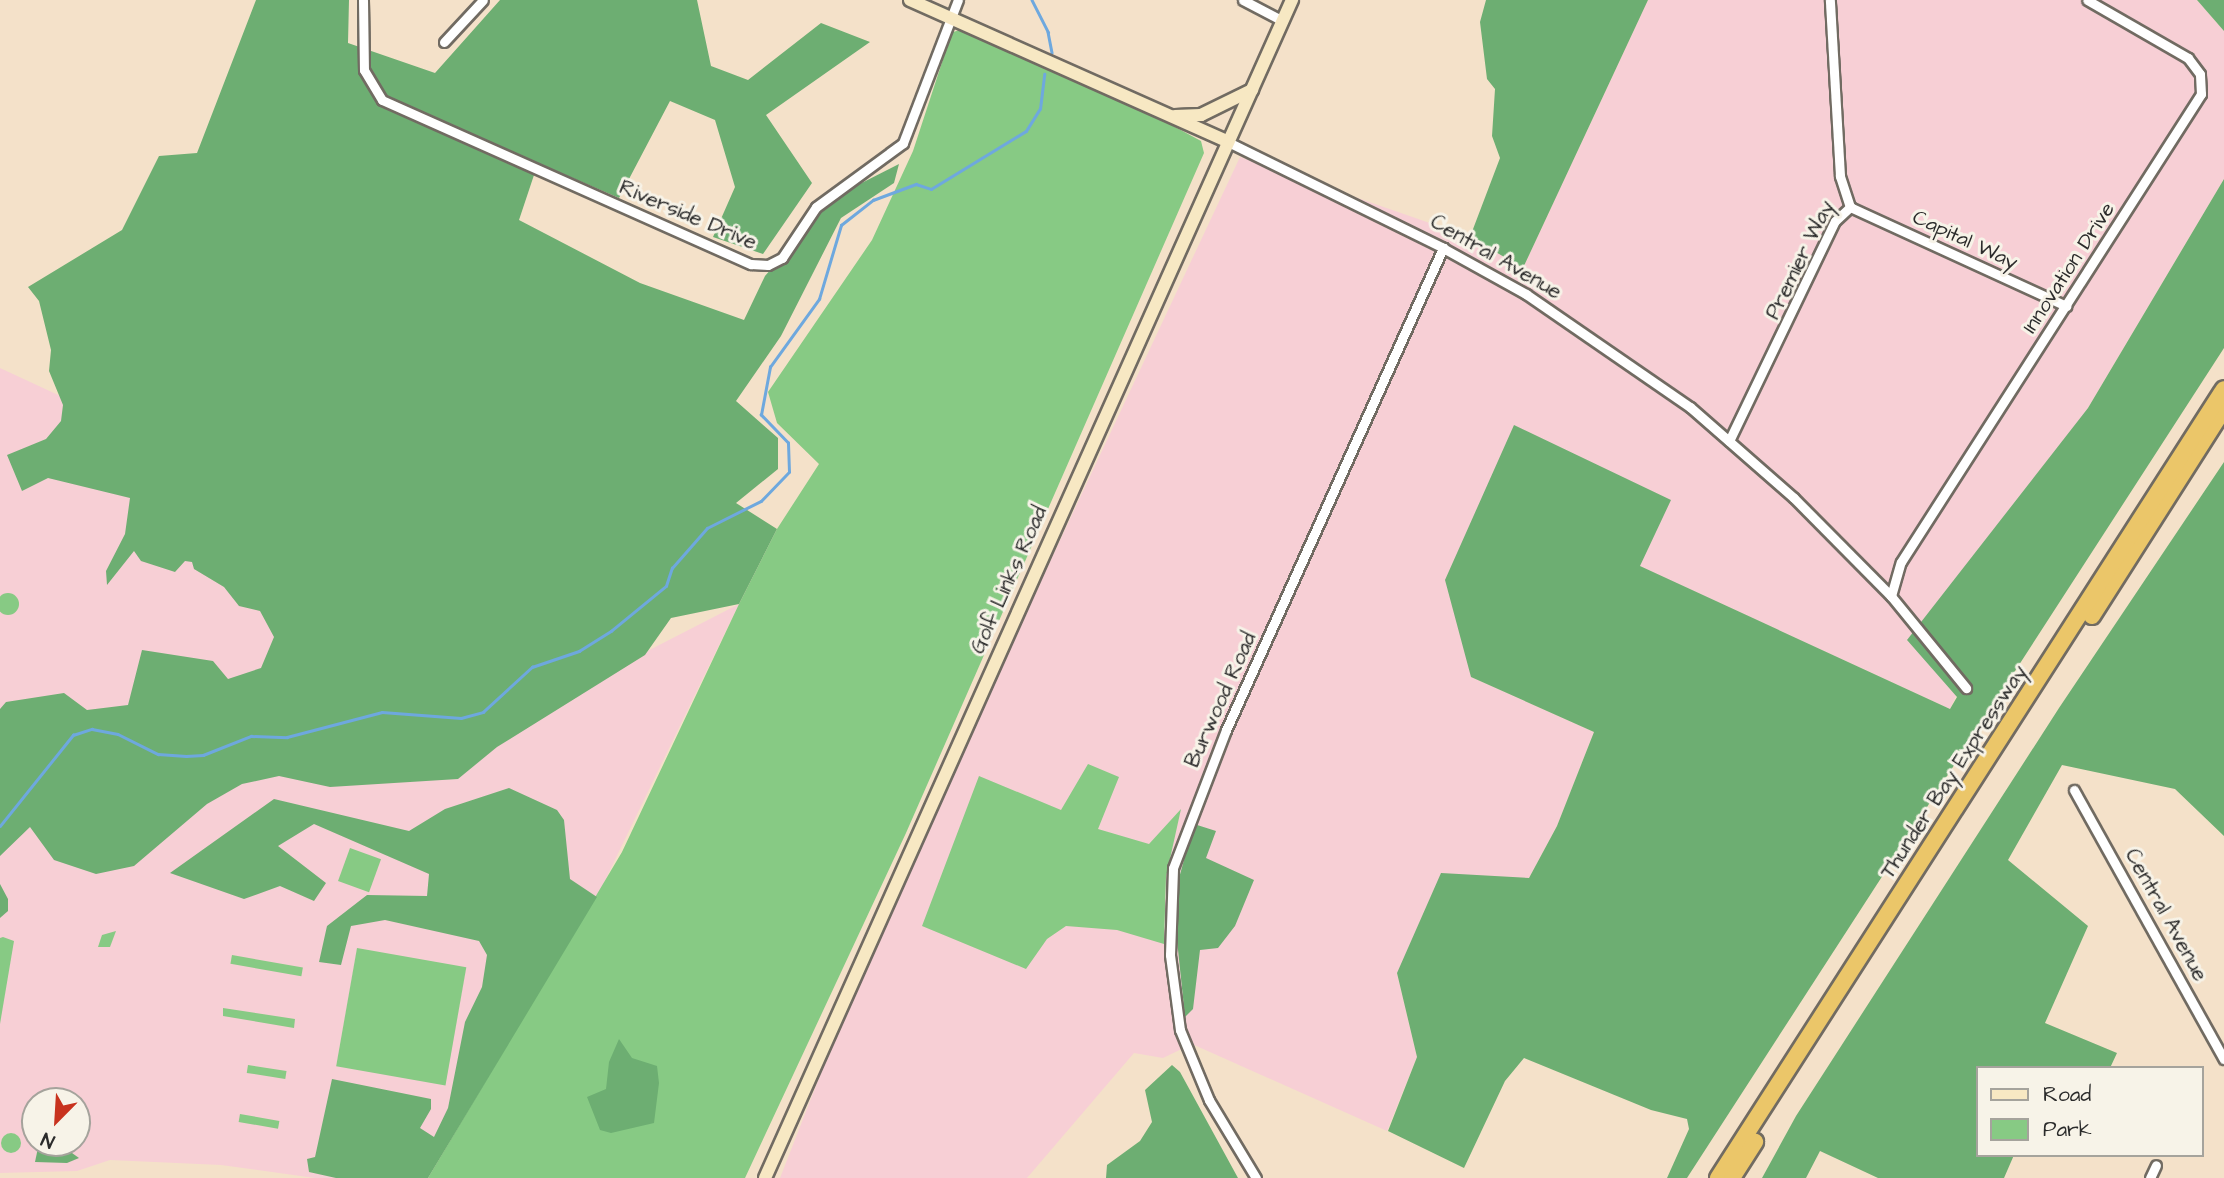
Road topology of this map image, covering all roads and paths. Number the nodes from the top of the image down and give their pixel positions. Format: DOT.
graph roads {
  1 [pos="363,0"];
  2 [pos="483,0"];
  3 [pos="910,0"];
  4 [pos="958,0"];
  5 [pos="1243,0"];
  6 [pos="1292,0"];
  7 [pos="1830,0"];
  8 [pos="2087,0"];
  9 [pos="952,18"];
  10 [pos="1283,21"];
  11 [pos="444,43"];
  12 [pos="1252,89"];
  13 [pos="1171,116"];
  14 [pos="1226,141"];
  15 [pos="1850,207"];
  16 [pos="1443,248"];
  17 [pos="2066,306"];
  18 [pos="2224,389"];
  19 [pos="2224,409"];
  20 [pos="1729,441"];
  21 [pos="1891,596"];
  22 [pos="1966,688"];
  23 [pos="2074,790"];
  24 [pos="2224,1059"];
  25 [pos="2156,1165"];
  26 [pos="765,1178"];
  27 [pos="1256,1178"];
  28 [pos="1718,1178"];
  29 [pos="1732,1178"];
  30 [pos="2150,1178"];
  1 -- 9 [label="street, Riverside Drive"];
  2 -- 11 [label="street"];
  3 -- 9 [label="main road, Central Avenue"];
  4 -- 9 [label="street, Riverside Drive"];
  5 -- 10 [label="street"];
  6 -- 10 [label="main road, Golf Links Road"];
  7 -- 15 [label="street, Premier Way"];
  8 -- 17 [label="street, Innovation Drive"];
  9 -- 13 [label="main road, Central Avenue"];
  10 -- 12 [label="main road, Golf Links Road"];
  12 -- 13 [label="main road"];
  12 -- 14 [label="main road, Golf Links Road"];
  13 -- 14 [label="main road, Central Avenue"];
  14 -- 16 [label="street, Central Avenue"];
  14 -- 26 [label="main road, Golf Links Road"];
  15 -- 17 [label="street, Capital Way"];
  15 -- 20 [label="street, Premier Way"];
  16 -- 20 [label="street, Central Avenue"];
  16 -- 27 [label="street, Burwood Road"];
  17 -- 21 [label="street, Innovation Drive"];
  18 -- 28 [label="highway, Thunder Bay Expressway"];
  19 -- 29 [label="highway, Thunder Bay Expressway"];
  20 -- 21 [label="street, Central Avenue"];
  21 -- 22 [label="street, Central Avenue"];
  23 -- 24 [label="street, Central Avenue"];
  25 -- 30 [label="street"];
}
